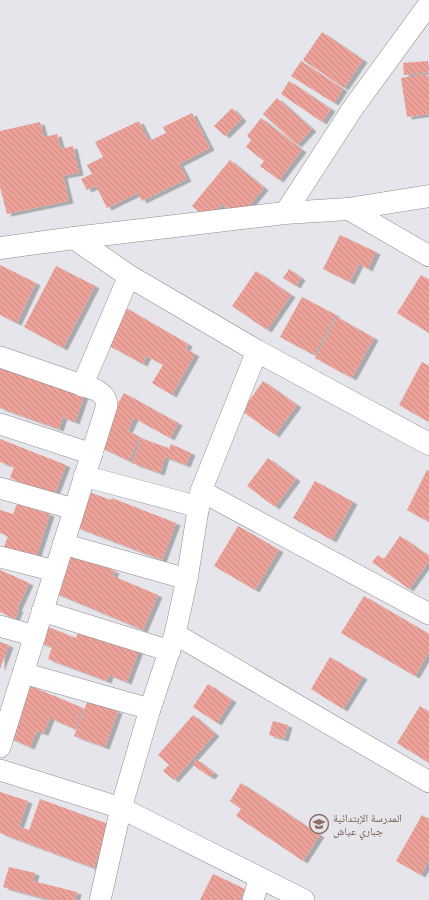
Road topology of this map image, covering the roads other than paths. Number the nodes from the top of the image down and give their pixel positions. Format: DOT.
graph roads {
  1 [pos="429,4"];
  2 [pos="429,196"];
  3 [pos="348,209"];
  4 [pos="284,213"];
  5 [pos="74,238"];
  6 [pos="0,248"];
  7 [pos="429,256"];
  8 [pos="129,276"];
  9 [pos="257,351"];
  10 [pos="0,357"];
  11 [pos="82,386"];
  12 [pos="0,424"];
  13 [pos="429,444"];
  14 [pos="92,454"];
  15 [pos="84,476"];
  16 [pos="0,488"];
  17 [pos="200,499"];
  18 [pos="74,509"];
  19 [pos="63,544"];
  20 [pos="0,557"];
  21 [pos="55,571"];
  22 [pos="187,578"];
  23 [pos="42,611"];
  24 [pos="429,614"];
  25 [pos="0,626"];
  26 [pos="34,636"];
  27 [pos="173,642"];
  28 [pos="13,684"];
  29 [pos="150,709"];
  30 [pos="0,747"];
  31 [pos="0,770"];
  32 [pos="429,782"];
  33 [pos="121,808"];
  34 [pos="260,878"];
  35 [pos="100,900"];
  36 [pos="254,900"];
  37 [pos="304,900"];
  1 -- 4 [label="street"];
  2 -- 3 [label="street"];
  3 -- 4 [label="street"];
  3 -- 7 [label="street"];
  4 -- 5 [label="street"];
  5 -- 6 [label="street"];
  5 -- 8 [label="street"];
  8 -- 9 [label="street"];
  8 -- 11 [label="street"];
  9 -- 13 [label="street"];
  9 -- 17 [label="street"];
  10 -- 11 [label="street"];
  11 -- 14 [label="street"];
  12 -- 14 [label="street"];
  14 -- 15 [label="street"];
  15 -- 17 [label="street"];
  15 -- 18 [label="street"];
  16 -- 18 [label="street"];
  17 -- 22 [label="street"];
  17 -- 24 [label="street"];
  18 -- 19 [label="street"];
  19 -- 21 [label="street"];
  19 -- 22 [label="street"];
  20 -- 21 [label="street"];
  21 -- 23 [label="street"];
  22 -- 27 [label="street"];
  23 -- 26 [label="street"];
  23 -- 27 [label="street"];
  25 -- 26 [label="street"];
  26 -- 28 [label="street"];
  27 -- 29 [label="street"];
  27 -- 32 [label="street"];
  28 -- 29 [label="street"];
  28 -- 30 [label="street"];
  29 -- 33 [label="street"];
  31 -- 33 [label="street"];
  33 -- 34 [label="street"];
  33 -- 35 [label="street"];
  34 -- 36 [label="street"];
  34 -- 37 [label="street"];
}
